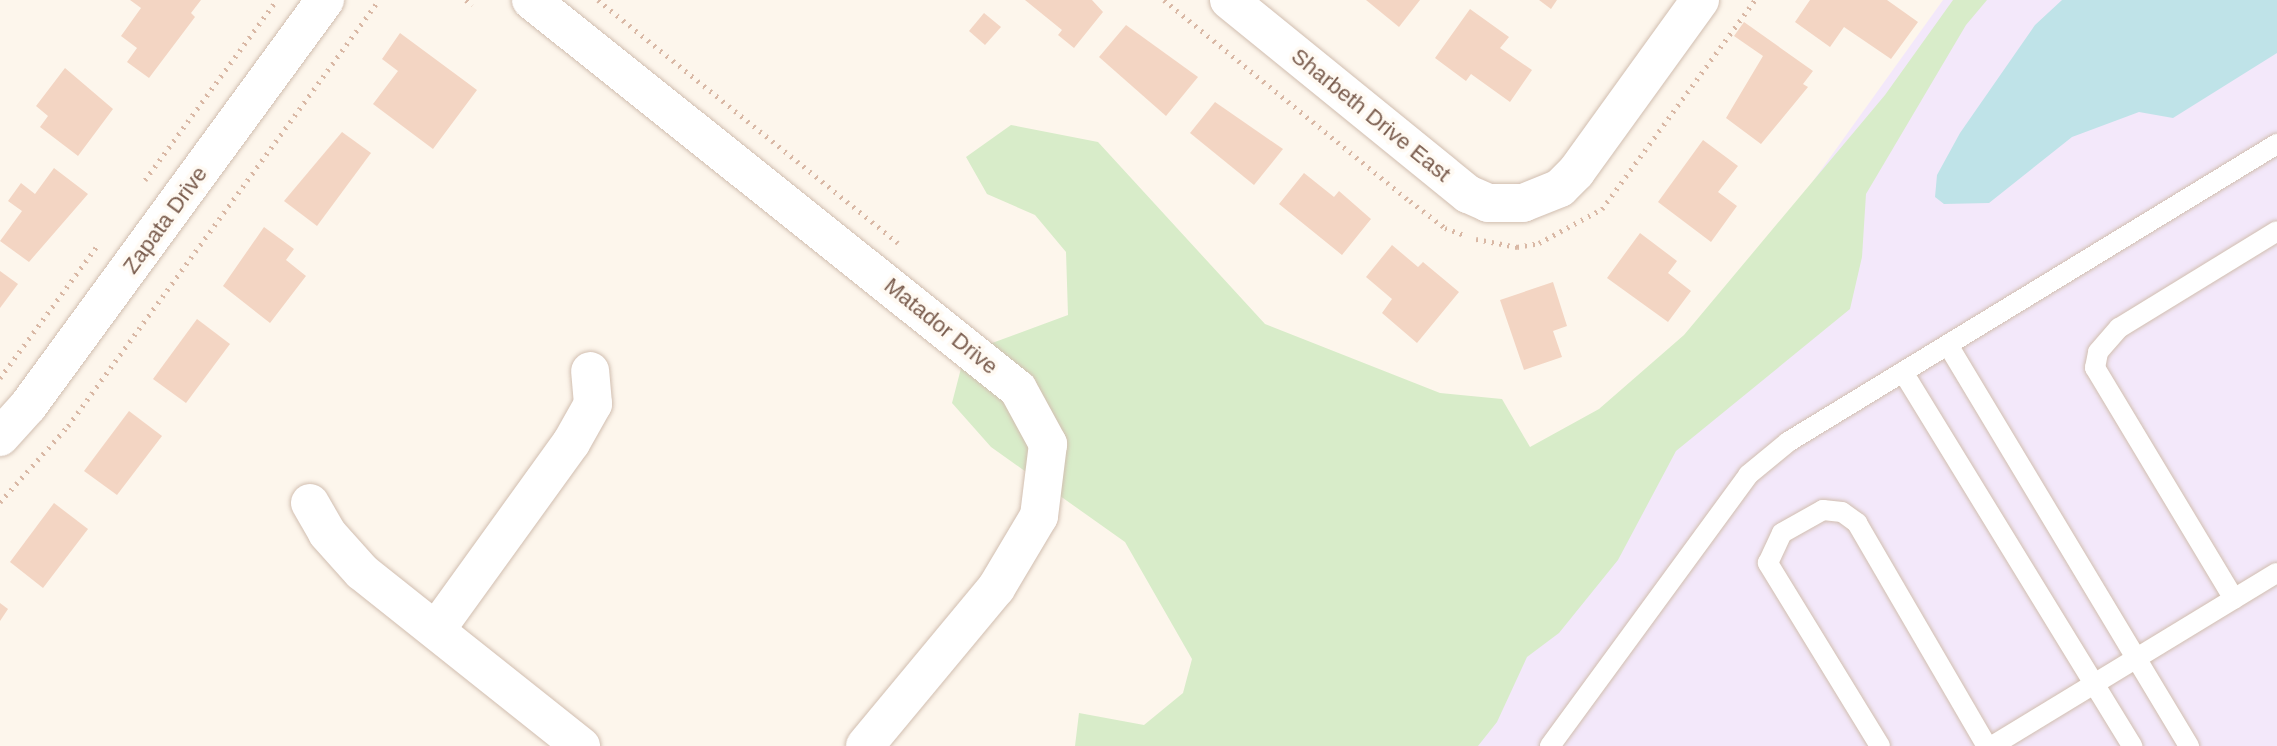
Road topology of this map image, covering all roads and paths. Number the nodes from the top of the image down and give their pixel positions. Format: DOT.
graph roads {
  1 [pos="277,0"];
  2 [pos="325,0"];
  3 [pos="379,0"];
  4 [pos="466,0"];
  5 [pos="531,0"];
  6 [pos="1164,0"];
  7 [pos="1229,0"];
  8 [pos="1700,0"];
  9 [pos="1755,0"];
  10 [pos="472,5"];
  11 [pos="2277,144"];
  12 [pos="141,186"];
  13 [pos="2277,231"];
  14 [pos="104,236"];
  15 [pos="1948,345"];
  16 [pos="590,371"];
  17 [pos="1903,372"];
  18 [pos="0,378"];
  19 [pos="0,437"];
  20 [pos="0,502"];
  21 [pos="310,503"];
  22 [pos="2277,573"];
  23 [pos="2234,599"];
  24 [pos="436,630"];
  25 [pos="2136,658"];
  26 [pos="2093,684"];
  27 [pos="581,746"];
  28 [pos="865,746"];
  29 [pos="1550,746"];
  30 [pos="1880,746"];
  31 [pos="1990,746"];
  32 [pos="2132,746"];
  33 [pos="2189,746"];
  1 -- 12 [label="path"];
  2 -- 19 [label="street, Zapata Drive"];
  3 -- 20 [label="path"];
  4 -- 10 [label="path"];
  5 -- 28 [label="street, Matador Drive"];
  6 -- 9 [label="path"];
  7 -- 8 [label="street, Sharbeth Drive East"];
  11 -- 15 [label="lane"];
  13 -- 23 [label="lane"];
  14 -- 18 [label="path"];
  15 -- 17 [label="lane"];
  15 -- 25 [label="lane"];
  16 -- 24 [label="street"];
  17 -- 26 [label="lane"];
  17 -- 29 [label="lane"];
  21 -- 24 [label="street"];
  22 -- 23 [label="lane"];
  23 -- 25 [label="lane"];
  24 -- 27 [label="street"];
  25 -- 26 [label="lane"];
  25 -- 33 [label="lane"];
  26 -- 31 [label="lane"];
  26 -- 32 [label="lane"];
  30 -- 31 [label="lane"];
}
